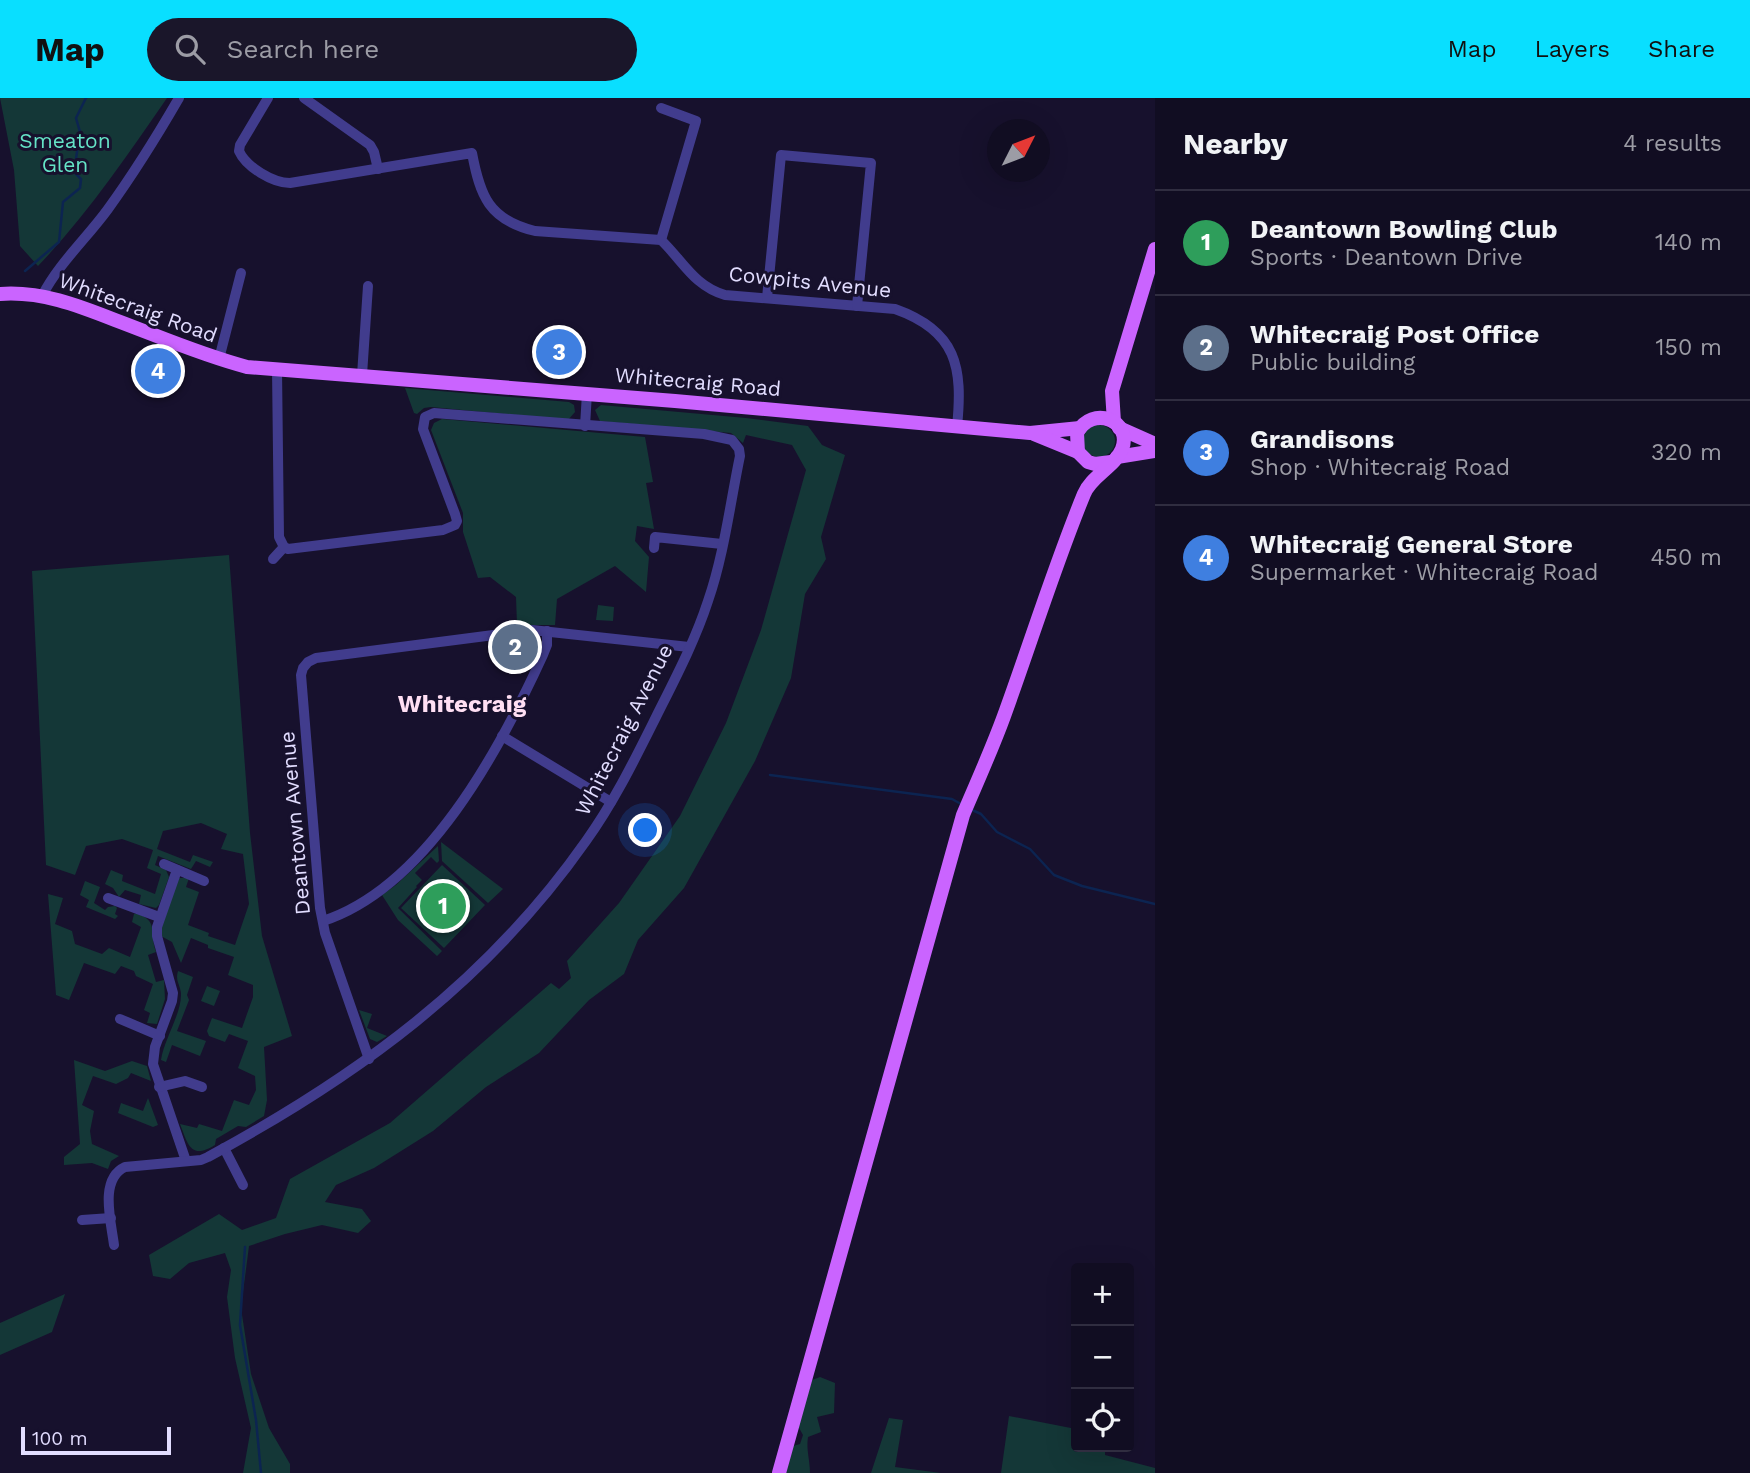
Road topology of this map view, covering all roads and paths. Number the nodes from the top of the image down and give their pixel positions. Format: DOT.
graph roads {
  1 [pos="179,98"];
  2 [pos="268,98"];
  3 [pos="304,98"];
  4 [pos="661,108"];
  5 [pos="378,169"];
  6 [pos="661,240"];
  7 [pos="1155,249"];
  8 [pos="241,273"];
  9 [pos="368,286"];
  10 [pos="0,295"];
  11 [pos="42,296"];
  12 [pos="767,298"];
  13 [pos="857,306"];
  14 [pos="219,359"];
  15 [pos="277,369"];
  16 [pos="362,375"];
  17 [pos="1112,391"];
  18 [pos="587,393"];
  19 [pos="1084,424"];
  20 [pos="1117,425"];
  21 [pos="585,426"];
  22 [pos="957,427"];
  23 [pos="1030,433"];
  24 [pos="1155,444"];
  25 [pos="1155,451"];
  26 [pos="1080,454"];
  27 [pos="1114,459"];
  28 [pos="1085,489"];
  29 [pos="722,544"];
  30 [pos="284,547"];
  31 [pos="654,548"];
  32 [pos="273,559"];
  33 [pos="547,631"];
  34 [pos="688,647"];
  35 [pos="502,736"];
  36 [pos="611,802"];
  37 [pos="163,864"];
  38 [pos="177,870"];
  39 [pos="204,881"];
  40 [pos="108,898"];
  41 [pos="159,917"];
  42 [pos="323,921"];
  43 [pos="120,1019"];
  44 [pos="160,1036"];
  45 [pos="369,1059"];
  46 [pos="159,1087"];
  47 [pos="202,1087"];
  48 [pos="224,1148"];
  49 [pos="186,1161"];
  50 [pos="243,1185"];
  51 [pos="111,1218"];
  52 [pos="82,1220"];
  53 [pos="114,1245"];
  54 [pos="779,1473"];
  1 -- 11 [label="street"];
  2 -- 5 [label="street"];
  3 -- 5 [label="street"];
  4 -- 6 [label="street"];
  5 -- 6 [label="street"];
  6 -- 12 [label="street, Cowpits Avenue"];
  7 -- 17 [label="main road"];
  8 -- 14 [label="street, Whitecraig Road"];
  9 -- 16 [label="street"];
  10 -- 11 [label="main road, Whitecraig Road"];
  11 -- 14 [label="main road, Whitecraig Road"];
  12 -- 13 [label="street, Cowpits Avenue"];
  12 -- 13 [label="street"];
  13 -- 22 [label="street, Cowpits Avenue"];
  14 -- 15 [label="main road, Whitecraig Road"];
  15 -- 16 [label="main road, Whitecraig Road"];
  15 -- 30 [label="street"];
  16 -- 18 [label="main road, Whitecraig Road"];
  17 -- 19 [label="main road"];
  17 -- 20 [label="main road"];
  18 -- 21 [label="street"];
  18 -- 22 [label="main road, Whitecraig Road"];
  19 -- 20 [label="main road"];
  19 -- 23 [label="main road"];
  19 -- 26 [label="main road"];
  20 -- 24 [label="main road"];
  20 -- 27 [label="main road"];
  21 -- 29 [label="street, Whitecraig Avenue"];
  21 -- 30 [label="street"];
  22 -- 23 [label="main road, Whitecraig Road"];
  23 -- 26 [label="main road"];
  25 -- 27 [label="main road"];
  26 -- 27 [label="main road"];
  26 -- 28 [label="main road"];
  27 -- 28 [label="main road"];
  28 -- 54 [label="main road"];
  29 -- 31 [label="street"];
  29 -- 34 [label="street, Whitecraig Avenue"];
  30 -- 32 [label="street"];
  33 -- 34 [label="street"];
  33 -- 35 [label="street"];
  33 -- 42 [label="street, Deantown Avenue"];
  34 -- 36 [label="street, Whitecraig Avenue"];
  35 -- 36 [label="street"];
  35 -- 42 [label="street"];
  36 -- 45 [label="street, Whitecraig Avenue"];
  37 -- 38 [label="street"];
  38 -- 39 [label="street"];
  38 -- 41 [label="street"];
  40 -- 41 [label="street"];
  41 -- 44 [label="street"];
  42 -- 45 [label="street, Deantown Avenue"];
  43 -- 44 [label="street"];
  44 -- 46 [label="street"];
  45 -- 48 [label="street, Whitecraig Avenue"];
  46 -- 47 [label="street"];
  46 -- 49 [label="street"];
  48 -- 49 [label="street, Whitecraig Avenue"];
  48 -- 50 [label="street"];
  49 -- 51 [label="street, Whitecraig Avenue"];
  51 -- 52 [label="street"];
  51 -- 53 [label="street, Whitecraig Avenue"];
}
